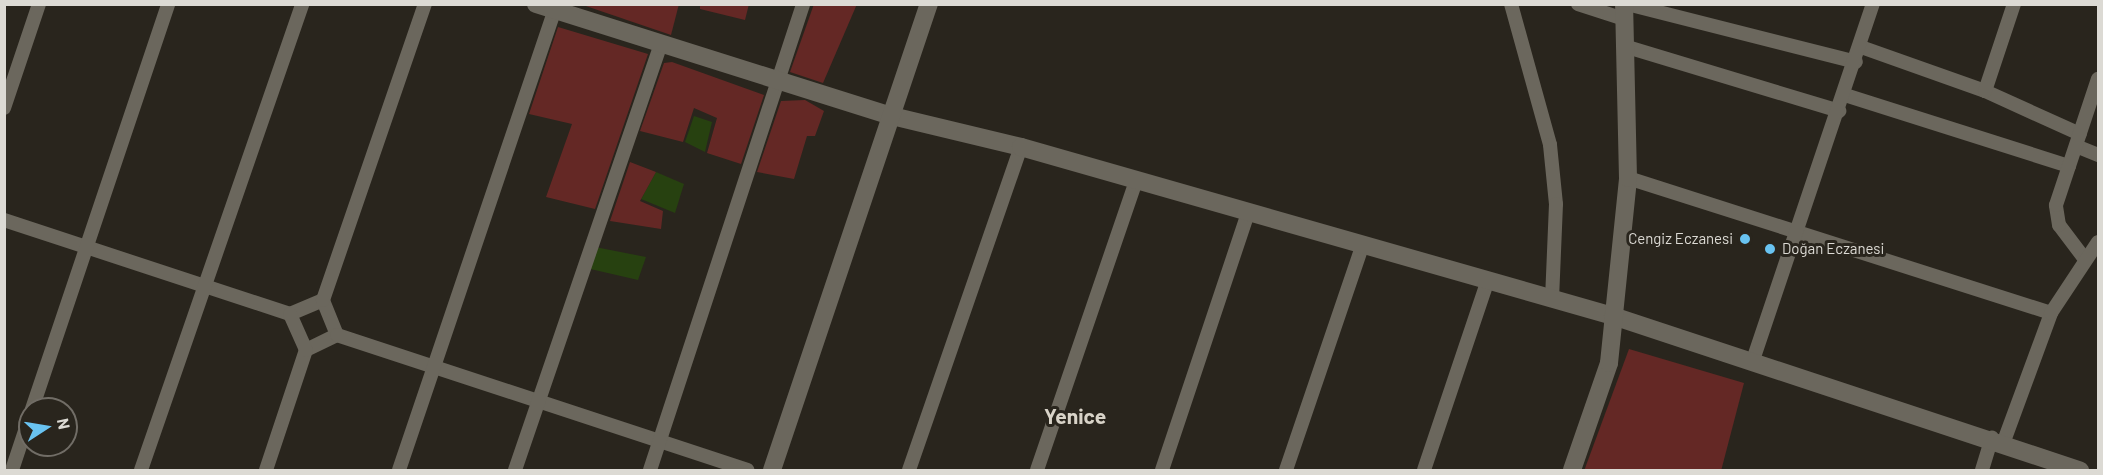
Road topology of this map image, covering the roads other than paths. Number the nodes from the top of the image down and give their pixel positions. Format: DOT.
graph roads {
  1 [pos="39,4"];
  2 [pos="168,4"];
  3 [pos="302,4"];
  4 [pos="425,4"];
  5 [pos="536,4"];
  6 [pos="803,4"];
  7 [pos="929,4"];
  8 [pos="1512,4"];
  9 [pos="1578,4"];
  10 [pos="1873,4"];
  11 [pos="2014,4"];
  12 [pos="1625,9"];
  13 [pos="554,11"];
  14 [pos="660,46"];
  15 [pos="1624,46"];
  16 [pos="1861,47"];
  17 [pos="1856,62"];
  18 [pos="781,78"];
  19 [pos="2098,80"];
  20 [pos="1985,91"];
  21 [pos="1845,95"];
  22 [pos="4,108"];
  23 [pos="1839,111"];
  24 [pos="892,116"];
  25 [pos="2078,140"];
  26 [pos="1021,147"];
  27 [pos="2098,155"];
  28 [pos="2069,166"];
  29 [pos="1628,178"];
  30 [pos="1136,180"];
  31 [pos="1248,213"];
  32 [pos="4,220"];
  33 [pos="1797,231"];
  34 [pos="2098,242"];
  35 [pos="87,247"];
  36 [pos="1362,247"];
  37 [pos="2084,258"];
  38 [pos="1486,283"];
  39 [pos="203,285"];
  40 [pos="323,300"];
  41 [pos="1552,300"];
  42 [pos="2051,313"];
  43 [pos="290,314"];
  44 [pos="1613,316"];
  45 [pos="337,335"];
  46 [pos="306,350"];
  47 [pos="1753,360"];
  48 [pos="434,366"];
  49 [pos="36,397"];
  50 [pos="539,401"];
  51 [pos="1998,439"];
  52 [pos="660,440"];
  53 [pos="18,453"];
  54 [pos="12,471"];
  55 [pos="141,471"];
  56 [pos="266,471"];
  57 [pos="399,471"];
  58 [pos="515,471"];
  59 [pos="650,471"];
  60 [pos="747,471"];
  61 [pos="772,471"];
  62 [pos="909,471"];
  63 [pos="1037,471"];
  64 [pos="1161,471"];
  65 [pos="1286,471"];
  66 [pos="1424,471"];
  67 [pos="1572,471"];
  68 [pos="1982,471"];
  69 [pos="2080,471"];
  1 -- 22 [label="street"];
  2 -- 35 [label="street"];
  3 -- 39 [label="street"];
  4 -- 40 [label="street"];
  5 -- 13 [label="street"];
  6 -- 18 [label="street"];
  7 -- 24 [label="street"];
  8 -- 41 [label="street"];
  9 -- 12 [label="street"];
  10 -- 16 [label="street"];
  11 -- 20 [label="street"];
  12 -- 15 [label="street"];
  12 -- 17 [label="street"];
  13 -- 14 [label="street"];
  13 -- 48 [label="street"];
  14 -- 18 [label="street"];
  14 -- 50 [label="street"];
  15 -- 23 [label="street"];
  15 -- 29 [label="street"];
  16 -- 17 [label="street"];
  16 -- 20 [label="street"];
  17 -- 21 [label="street"];
  18 -- 24 [label="street"];
  18 -- 52 [label="street"];
  19 -- 25 [label="street"];
  20 -- 25 [label="street"];
  21 -- 23 [label="street"];
  21 -- 28 [label="street"];
  23 -- 33 [label="street"];
  24 -- 26 [label="street"];
  24 -- 61 [label="street"];
  25 -- 27 [label="street"];
  25 -- 28 [label="street"];
  26 -- 30 [label="street"];
  26 -- 62 [label="street"];
  28 -- 37 [label="street"];
  29 -- 33 [label="street"];
  29 -- 44 [label="street"];
  30 -- 31 [label="street"];
  30 -- 63 [label="street"];
  31 -- 36 [label="street"];
  31 -- 64 [label="street"];
  32 -- 35 [label="street"];
  33 -- 42 [label="street"];
  33 -- 47 [label="street"];
  34 -- 37 [label="street"];
  35 -- 39 [label="street"];
  35 -- 49 [label="street"];
  36 -- 38 [label="street"];
  36 -- 65 [label="street"];
  37 -- 42 [label="street"];
  38 -- 41 [label="street"];
  38 -- 66 [label="street"];
  39 -- 43 [label="street"];
  39 -- 55 [label="street"];
  40 -- 43 [label="street"];
  40 -- 45 [label="street"];
  41 -- 44 [label="street"];
  42 -- 51 [label="street"];
  43 -- 46 [label="street"];
  44 -- 47 [label="street"];
  44 -- 67 [label="street"];
  45 -- 46 [label="street"];
  45 -- 48 [label="street"];
  46 -- 56 [label="street"];
  47 -- 51 [label="street"];
  48 -- 50 [label="street"];
  48 -- 57 [label="street"];
  50 -- 52 [label="street"];
  50 -- 58 [label="street"];
  51 -- 68 [label="street"];
  51 -- 69 [label="street"];
  52 -- 59 [label="street"];
  52 -- 60 [label="street"];
  53 -- 54 [label="street"];
}
